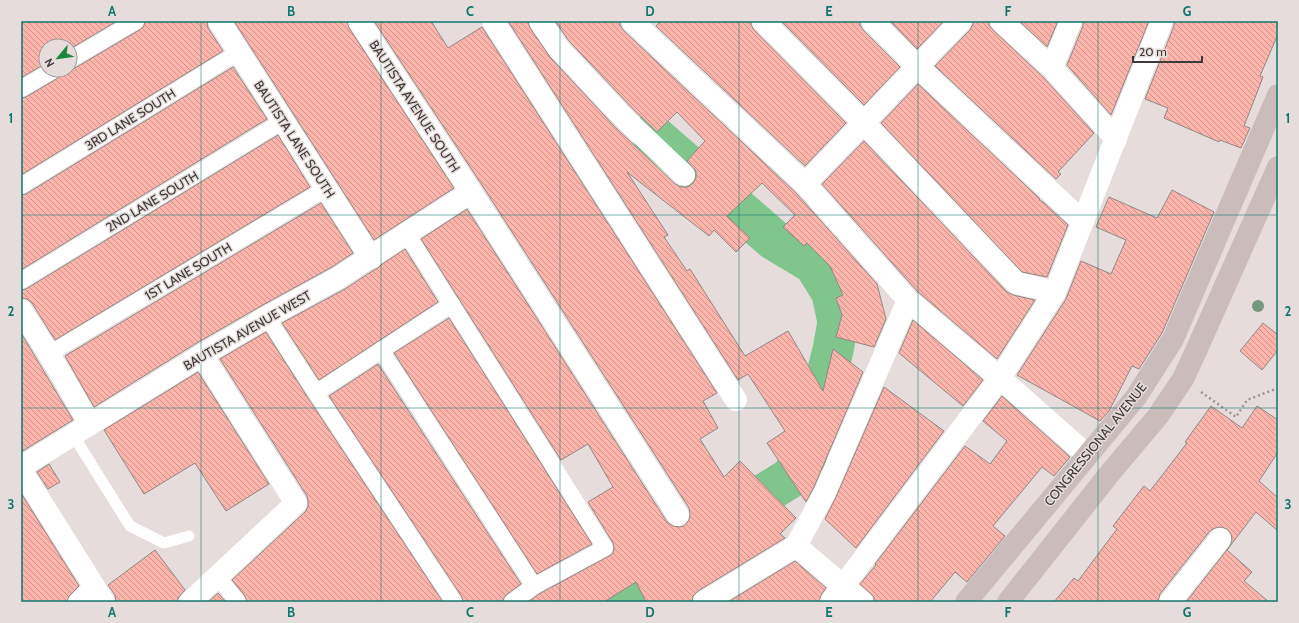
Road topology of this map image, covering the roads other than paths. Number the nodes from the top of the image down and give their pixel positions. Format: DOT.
graph roads {
  1 [pos="136,21"];
  2 [pos="219,21"];
  3 [pos="359,21"];
  4 [pos="493,21"];
  5 [pos="540,21"];
  6 [pos="632,21"];
  7 [pos="872,21"];
  8 [pos="961,21"];
  9 [pos="1001,21"];
  10 [pos="1071,21"];
  11 [pos="1162,21"];
  12 [pos="773,24"];
  13 [pos="238,52"];
  14 [pos="78,55"];
  15 [pos="917,66"];
  16 [pos="1052,68"];
  17 [pos="40,78"];
  18 [pos="21,89"];
  19 [pos="1278,94"];
  20 [pos="283,121"];
  21 [pos="863,122"];
  22 [pos="1116,139"];
  23 [pos="1278,167"];
  24 [pos="684,175"];
  25 [pos="804,184"];
  26 [pos="21,186"];
  27 [pos="327,188"];
  28 [pos="471,192"];
  29 [pos="1083,222"];
  30 [pos="407,234"];
  31 [pos="371,258"];
  32 [pos="21,281"];
  33 [pos="1056,292"];
  34 [pos="908,300"];
  35 [pos="452,304"];
  36 [pos="21,310"];
  37 [pos="267,317"];
  38 [pos="381,350"];
  39 [pos="49,354"];
  40 [pos="202,355"];
  41 [pos="1000,378"];
  42 [pos="316,393"];
  43 [pos="736,400"];
  44 [pos="81,430"];
  45 [pos="1087,455"];
  46 [pos="21,469"];
  47 [pos="678,515"];
  48 [pos="189,536"];
  49 [pos="1220,539"];
  50 [pos="796,546"];
  51 [pos="218,577"];
  52 [pos="534,586"];
  53 [pos="98,594"];
  54 [pos="837,594"];
  55 [pos="719,598"];
  56 [pos="76,602"];
  57 [pos="190,602"];
  58 [pos="238,602"];
  59 [pos="454,602"];
  60 [pos="512,602"];
  61 [pos="862,602"];
  62 [pos="966,602"];
  63 [pos="1008,602"];
  64 [pos="1170,602"];
  1 -- 14 [label="street"];
  2 -- 13 [label="street, BAUTISTA LANE SOUTH"];
  3 -- 28 [label="street, BAUTISTA AVENUE SOUTH"];
  4 -- 43 [label="street"];
  5 -- 24 [label="street"];
  6 -- 25 [label="street"];
  7 -- 15 [label="street"];
  8 -- 15 [label="street"];
  9 -- 16 [label="street"];
  10 -- 16 [label="street"];
  11 -- 22 [label="street"];
  12 -- 21 [label="street"];
  13 -- 20 [label="street, BAUTISTA LANE SOUTH"];
  13 -- 26 [label="street, 3RD LANE SOUTH"];
  15 -- 21 [label="street"];
  15 -- 29 [label="street"];
  16 -- 22 [label="street"];
  17 -- 18 [label="street"];
  19 -- 45 [label="main road, CONGRESSIONAL AVENUE"];
  20 -- 27 [label="street, BAUTISTA LANE SOUTH"];
  20 -- 32 [label="street, 2ND LANE SOUTH"];
  21 -- 25 [label="street"];
  21 -- 33 [label="street"];
  22 -- 29 [label="street"];
  23 -- 63 [label="main road"];
  25 -- 34 [label="street"];
  27 -- 31 [label="street, BAUTISTA LANE SOUTH"];
  27 -- 39 [label="street, 1ST LANE SOUTH"];
  28 -- 30 [label="street, BAUTISTA AVENUE WEST"];
  28 -- 47 [label="street, BAUTISTA AVENUE SOUTH"];
  29 -- 33 [label="street"];
  30 -- 31 [label="street, BAUTISTA AVENUE WEST"];
  30 -- 35 [label="street"];
  31 -- 37 [label="street, BAUTISTA AVENUE WEST"];
  33 -- 41 [label="street"];
  34 -- 41 [label="street"];
  34 -- 50 [label="street"];
  35 -- 38 [label="street"];
  35 -- 52 [label="street"];
  36 -- 39 [label="street"];
  37 -- 40 [label="street, BAUTISTA AVENUE WEST"];
  37 -- 42 [label="street"];
  38 -- 42 [label="street"];
  38 -- 52 [label="street"];
  39 -- 44 [label="street"];
  40 -- 44 [label="street, BAUTISTA AVENUE WEST"];
  40 -- 51 [label="street"];
  41 -- 45 [label="street"];
  41 -- 54 [label="street"];
  42 -- 59 [label="street"];
  44 -- 46 [label="street, BAUTISTA AVENUE WEST"];
  44 -- 48 [label="lane"];
  45 -- 62 [label="main road, CONGRESSIONAL AVENUE"];
  46 -- 53 [label="street"];
  49 -- 64 [label="street"];
  50 -- 54 [label="street"];
  50 -- 55 [label="street"];
  51 -- 57 [label="street"];
  51 -- 58 [label="street"];
  52 -- 60 [label="street"];
  53 -- 56 [label="street"];
  54 -- 61 [label="street"];
}
